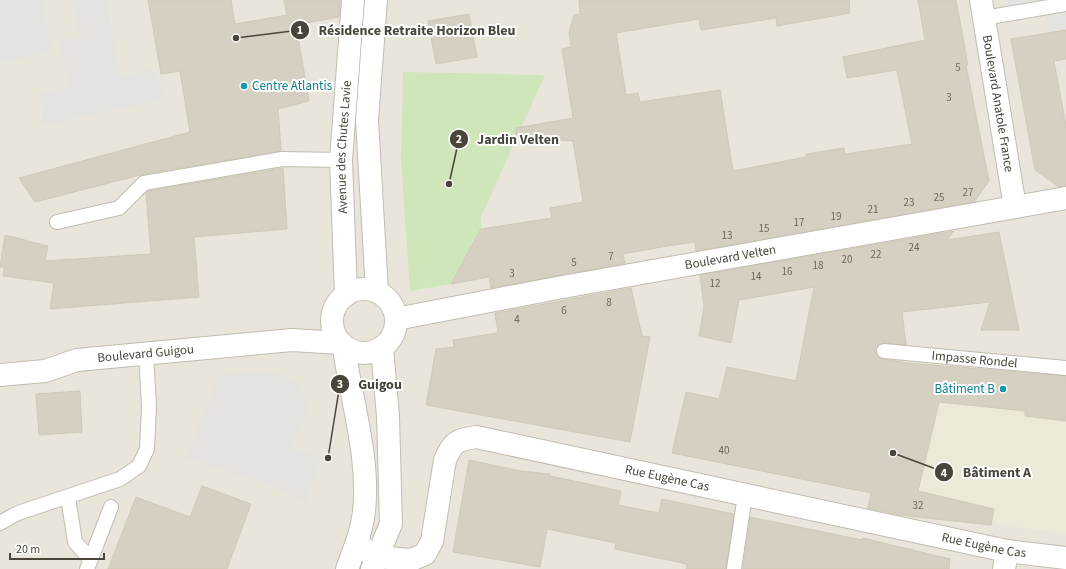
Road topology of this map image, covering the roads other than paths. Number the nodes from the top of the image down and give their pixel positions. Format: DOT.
graph roads {
  1 [pos="376,0"];
  2 [pos="353,1"];
  3 [pos="1066,4"];
  4 [pos="983,9"];
  5 [pos="341,160"];
  6 [pos="1066,198"];
  7 [pos="1015,207"];
  8 [pos="57,222"];
  9 [pos="377,292"];
  10 [pos="346,295"];
  11 [pos="332,318"];
  12 [pos="396,319"];
  13 [pos="292,340"];
  14 [pos="342,346"];
  15 [pos="382,348"];
  16 [pos="884,351"];
  17 [pos="146,354"];
  18 [pos="1066,368"];
  19 [pos="0,375"];
  20 [pos="745,495"];
  21 [pos="68,497"];
  22 [pos="111,507"];
  23 [pos="0,523"];
  24 [pos="357,544"];
  25 [pos="1066,558"];
  26 [pos="1006,560"];
  27 [pos="375,563"];
  28 [pos="89,564"];
  29 [pos="414,565"];
  30 [pos="347,569"];
  31 [pos="734,569"];
  1 -- 2 [label="street"];
  1 -- 9 [label="street, Avenue des Chutes Lavie"];
  2 -- 5 [label="street, Avenue des Chutes Lavie"];
  3 -- 4 [label="lane"];
  4 -- 7 [label="street, Boulevard Anatole France"];
  5 -- 8 [label="lane"];
  5 -- 10 [label="street, Avenue des Chutes Lavie"];
  6 -- 7 [label="street, Boulevard Velten"];
  7 -- 12 [label="street, Boulevard Velten"];
  9 -- 10 [label="street"];
  9 -- 12 [label="street"];
  10 -- 11 [label="street"];
  11 -- 13 [label="street, Boulevard Guigou"];
  11 -- 14 [label="street"];
  12 -- 15 [label="street"];
  13 -- 14 [label="street, Boulevard Guigou"];
  13 -- 17 [label="street, Boulevard Guigou"];
  14 -- 15 [label="street"];
  14 -- 24 [label="street"];
  15 -- 27 [label="street"];
  16 -- 18 [label="lane, Impasse Rondel"];
  17 -- 19 [label="street, Boulevard Guigou"];
  17 -- 21 [label="lane"];
  20 -- 26 [label="street, Rue Eugène Cas"];
  20 -- 29 [label="street, Rue Eugène Cas"];
  20 -- 31 [label="lane"];
  21 -- 23 [label="lane"];
  21 -- 28 [label="lane"];
  22 -- 28 [label="lane"];
  24 -- 27 [label="street, Rue Eugène Cas"];
  24 -- 30 [label="street"];
  25 -- 26 [label="street, Rue Eugène Cas"];
  27 -- 29 [label="street, Rue Eugène Cas"];
}
